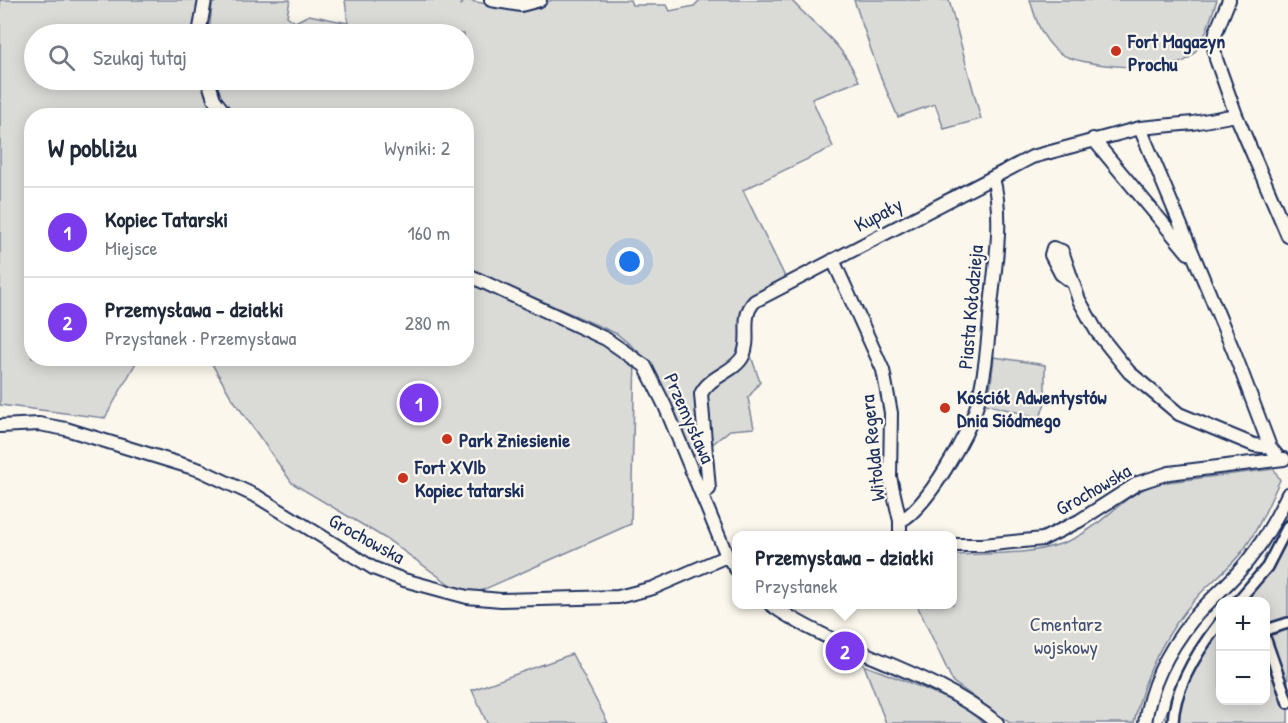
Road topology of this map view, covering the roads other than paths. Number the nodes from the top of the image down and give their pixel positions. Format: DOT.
graph roads {
  1 [pos="205,0"];
  2 [pos="491,0"];
  3 [pos="540,0"];
  4 [pos="1229,0"];
  5 [pos="201,24"];
  6 [pos="211,90"];
  7 [pos="221,108"];
  8 [pos="1236,114"];
  9 [pos="1140,128"];
  10 [pos="1093,139"];
  11 [pos="993,178"];
  12 [pos="1288,236"];
  13 [pos="1193,255"];
  14 [pos="833,260"];
  15 [pos="474,278"];
  16 [pos="1073,283"];
  17 [pos="0,426"];
  18 [pos="1270,447"];
  19 [pos="1284,459"];
  20 [pos="702,494"];
  21 [pos="1288,494"];
  22 [pos="900,521"];
  23 [pos="1288,526"];
  24 [pos="900,531"];
  25 [pos="957,545"];
  26 [pos="727,556"];
  27 [pos="732,563"];
  28 [pos="1241,597"];
  29 [pos="778,609"];
  30 [pos="1288,623"];
  31 [pos="1216,629"];
  32 [pos="1270,629"];
  33 [pos="1270,651"];
  34 [pos="1288,704"];
  35 [pos="997,723"];
  36 [pos="1145,723"];
  37 [pos="1173,723"];
  1 -- 5 [label="street"];
  2 -- 3 [label="street"];
  4 -- 8 [label="street"];
  6 -- 7 [label="street"];
  8 -- 9 [label="street, Kupały"];
  8 -- 12 [label="street"];
  9 -- 10 [label="street, Kupały"];
  9 -- 13 [label="street"];
  10 -- 11 [label="street, Kupały"];
  10 -- 13 [label="street"];
  11 -- 14 [label="street, Kupały"];
  11 -- 22 [label="street, Piasta Kołodzieja"];
  13 -- 18 [label="street"];
  14 -- 20 [label="street, Kupały"];
  14 -- 22 [label="street, Witolda Regera"];
  15 -- 20 [label="street, Przemysława"];
  16 -- 18 [label="street"];
  17 -- 26 [label="street, Grochowska"];
  18 -- 19 [label="street"];
  19 -- 25 [label="street, Grochowska"];
  20 -- 26 [label="street, Przemysława"];
  21 -- 36 [label="street"];
  22 -- 24 [label="street, Witolda Regera"];
  23 -- 28 [label="street"];
  26 -- 27 [label="street, Przemysława"];
  29 -- 35 [label="street"];
  30 -- 32 [label="street"];
  31 -- 37 [label="street"];
  33 -- 34 [label="street"];
}
